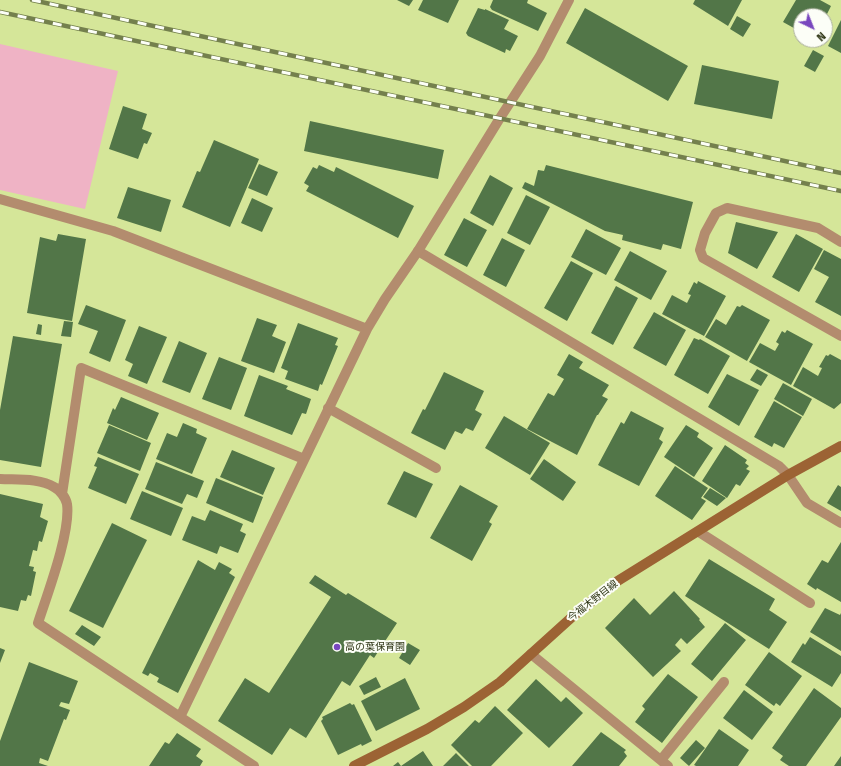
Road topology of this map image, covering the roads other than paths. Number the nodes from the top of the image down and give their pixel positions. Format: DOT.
graph roads {
  1 [pos="569,0"];
  2 [pos="0,199"];
  3 [pos="841,242"];
  4 [pos="418,251"];
  5 [pos="367,329"];
  6 [pos="841,336"];
  7 [pos="328,408"];
  8 [pos="841,446"];
  9 [pos="304,459"];
  10 [pos="436,468"];
  11 [pos="788,475"];
  12 [pos="0,479"];
  13 [pos="62,494"];
  14 [pos="841,523"];
  15 [pos="699,532"];
  16 [pos="810,603"];
  17 [pos="531,654"];
  18 [pos="724,682"];
  19 [pos="180,717"];
  20 [pos="664,763"];
  21 [pos="254,766"];
  22 [pos="354,766"];
  1 -- 4 [label="street"];
  2 -- 5 [label="street"];
  3 -- 6 [label="street"];
  4 -- 5 [label="street"];
  4 -- 11 [label="street"];
  5 -- 7 [label="street"];
  7 -- 9 [label="street"];
  7 -- 10 [label="street"];
  8 -- 11 [label="main road, 今福木野目線"];
  9 -- 13 [label="street"];
  9 -- 19 [label="street"];
  11 -- 14 [label="street"];
  11 -- 15 [label="main road, 今福木野目線"];
  12 -- 13 [label="street"];
  13 -- 19 [label="street"];
  15 -- 16 [label="street"];
  15 -- 17 [label="main road, 今福木野目線"];
  17 -- 20 [label="street"];
  17 -- 22 [label="main road, 今福木野目線"];
  18 -- 20 [label="street"];
  19 -- 21 [label="street"];
}
